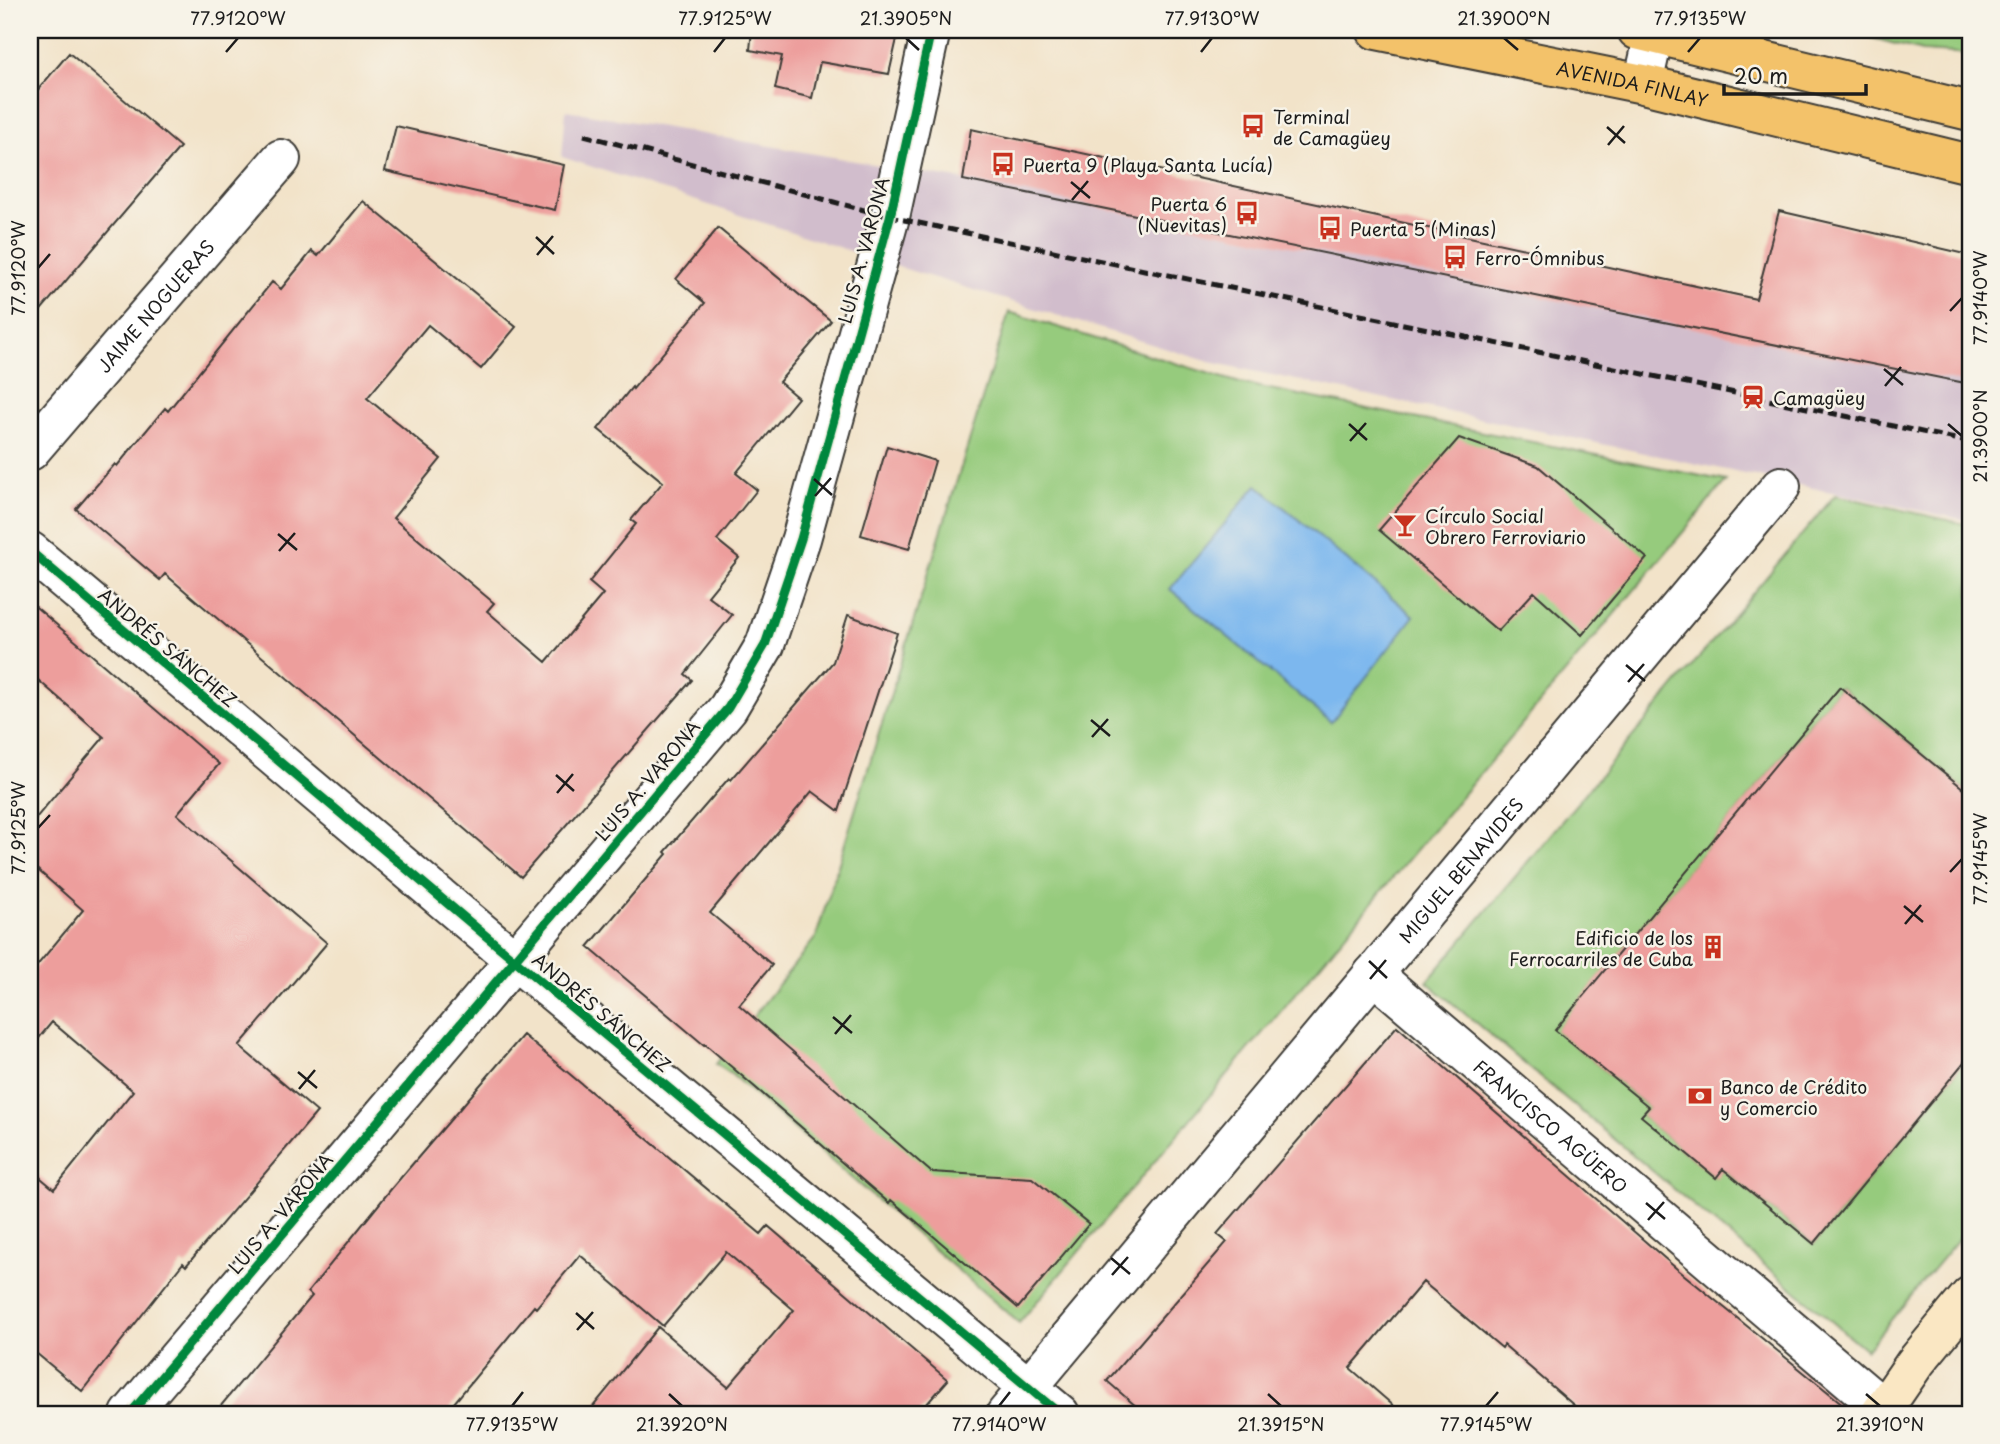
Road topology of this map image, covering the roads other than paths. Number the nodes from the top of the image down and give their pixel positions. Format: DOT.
graph roads {
  1 [pos="931,30"];
  2 [pos="1376,30"];
  3 [pos="1649,31"];
  4 [pos="1720,50"];
  5 [pos="1643,84"];
  6 [pos="1711,102"];
  7 [pos="1970,111"];
  8 [pos="281,159"];
  9 [pos="1970,164"];
  10 [pos="30,451"];
  11 [pos="1781,486"];
  12 [pos="30,551"];
  13 [pos="515,960"];
  14 [pos="1373,974"];
  15 [pos="1970,1296"];
  16 [pos="1017,1401"];
  17 [pos="1884,1413"];
  18 [pos="130,1414"];
  19 [pos="1060,1414"];
  1 -- 13 [label="street, LUIS A. VARONA"];
  2 -- 5 [label="main road, AVENIDA FINLAY"];
  3 -- 4 [label="main road"];
  3 -- 5 [label="street"];
  4 -- 6 [label="main road"];
  4 -- 7 [label="main road"];
  5 -- 6 [label="main road, AVENIDA FINLAY"];
  6 -- 9 [label="main road, AVENIDA FINLAY"];
  8 -- 10 [label="street, JAIME NOGUERAS"];
  11 -- 14 [label="street, MIGUEL BENAVIDES"];
  12 -- 13 [label="street, ANDRÉS SÁNCHEZ"];
  13 -- 16 [label="street, ANDRÉS SÁNCHEZ"];
  13 -- 18 [label="street, LUIS A. VARONA"];
  14 -- 16 [label="street, MIGUEL BENAVIDES"];
  14 -- 17 [label="street, FRANCISCO AGÜERO"];
  15 -- 17 [label="street"];
  16 -- 19 [label="street, ANDRÉS SÁNCHEZ"];
}
